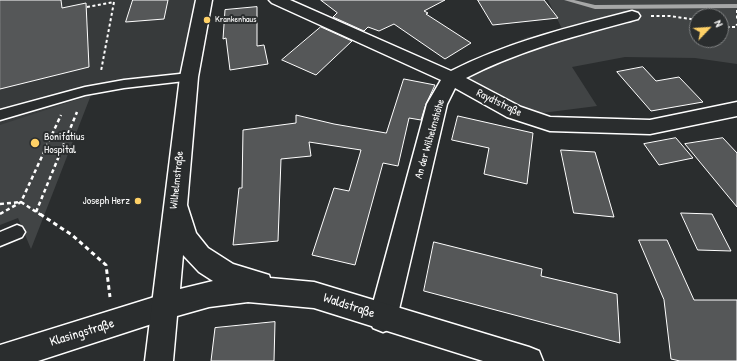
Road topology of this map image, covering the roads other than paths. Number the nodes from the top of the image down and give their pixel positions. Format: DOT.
graph roads {
  1 [pos="204,0"];
  2 [pos="277,0"];
  3 [pos="632,16"];
  4 [pos="189,77"];
  5 [pos="451,78"];
  6 [pos="737,109"];
  7 [pos="0,115"];
  8 [pos="175,200"];
  9 [pos="17,232"];
  10 [pos="0,239"];
  11 [pos="314,295"];
  12 [pos="164,307"];
  13 [pos="383,318"];
  14 [pos="0,359"];
  15 [pos="159,361"];
  16 [pos="529,361"];
  1 -- 4 [label="street, Wilhelmstraße"];
  2 -- 5 [label="street, Raydtstraße"];
  3 -- 5 [label="street"];
  4 -- 7 [label="lane"];
  4 -- 8 [label="street, Wilhelmstraße"];
  5 -- 6 [label="street, Raydtstraße"];
  5 -- 13 [label="street, An der Wilhelmshöhe"];
  8 -- 11 [label="street"];
  8 -- 12 [label="street, Wilhelmstraße"];
  9 -- 10 [label="lane"];
  11 -- 12 [label="street, Waldstraße"];
  11 -- 13 [label="street, Waldstraße"];
  12 -- 14 [label="street, Klasingstraße"];
  12 -- 15 [label="street, Wilhelmstraße"];
  13 -- 16 [label="street, Waldstraße"];
}
